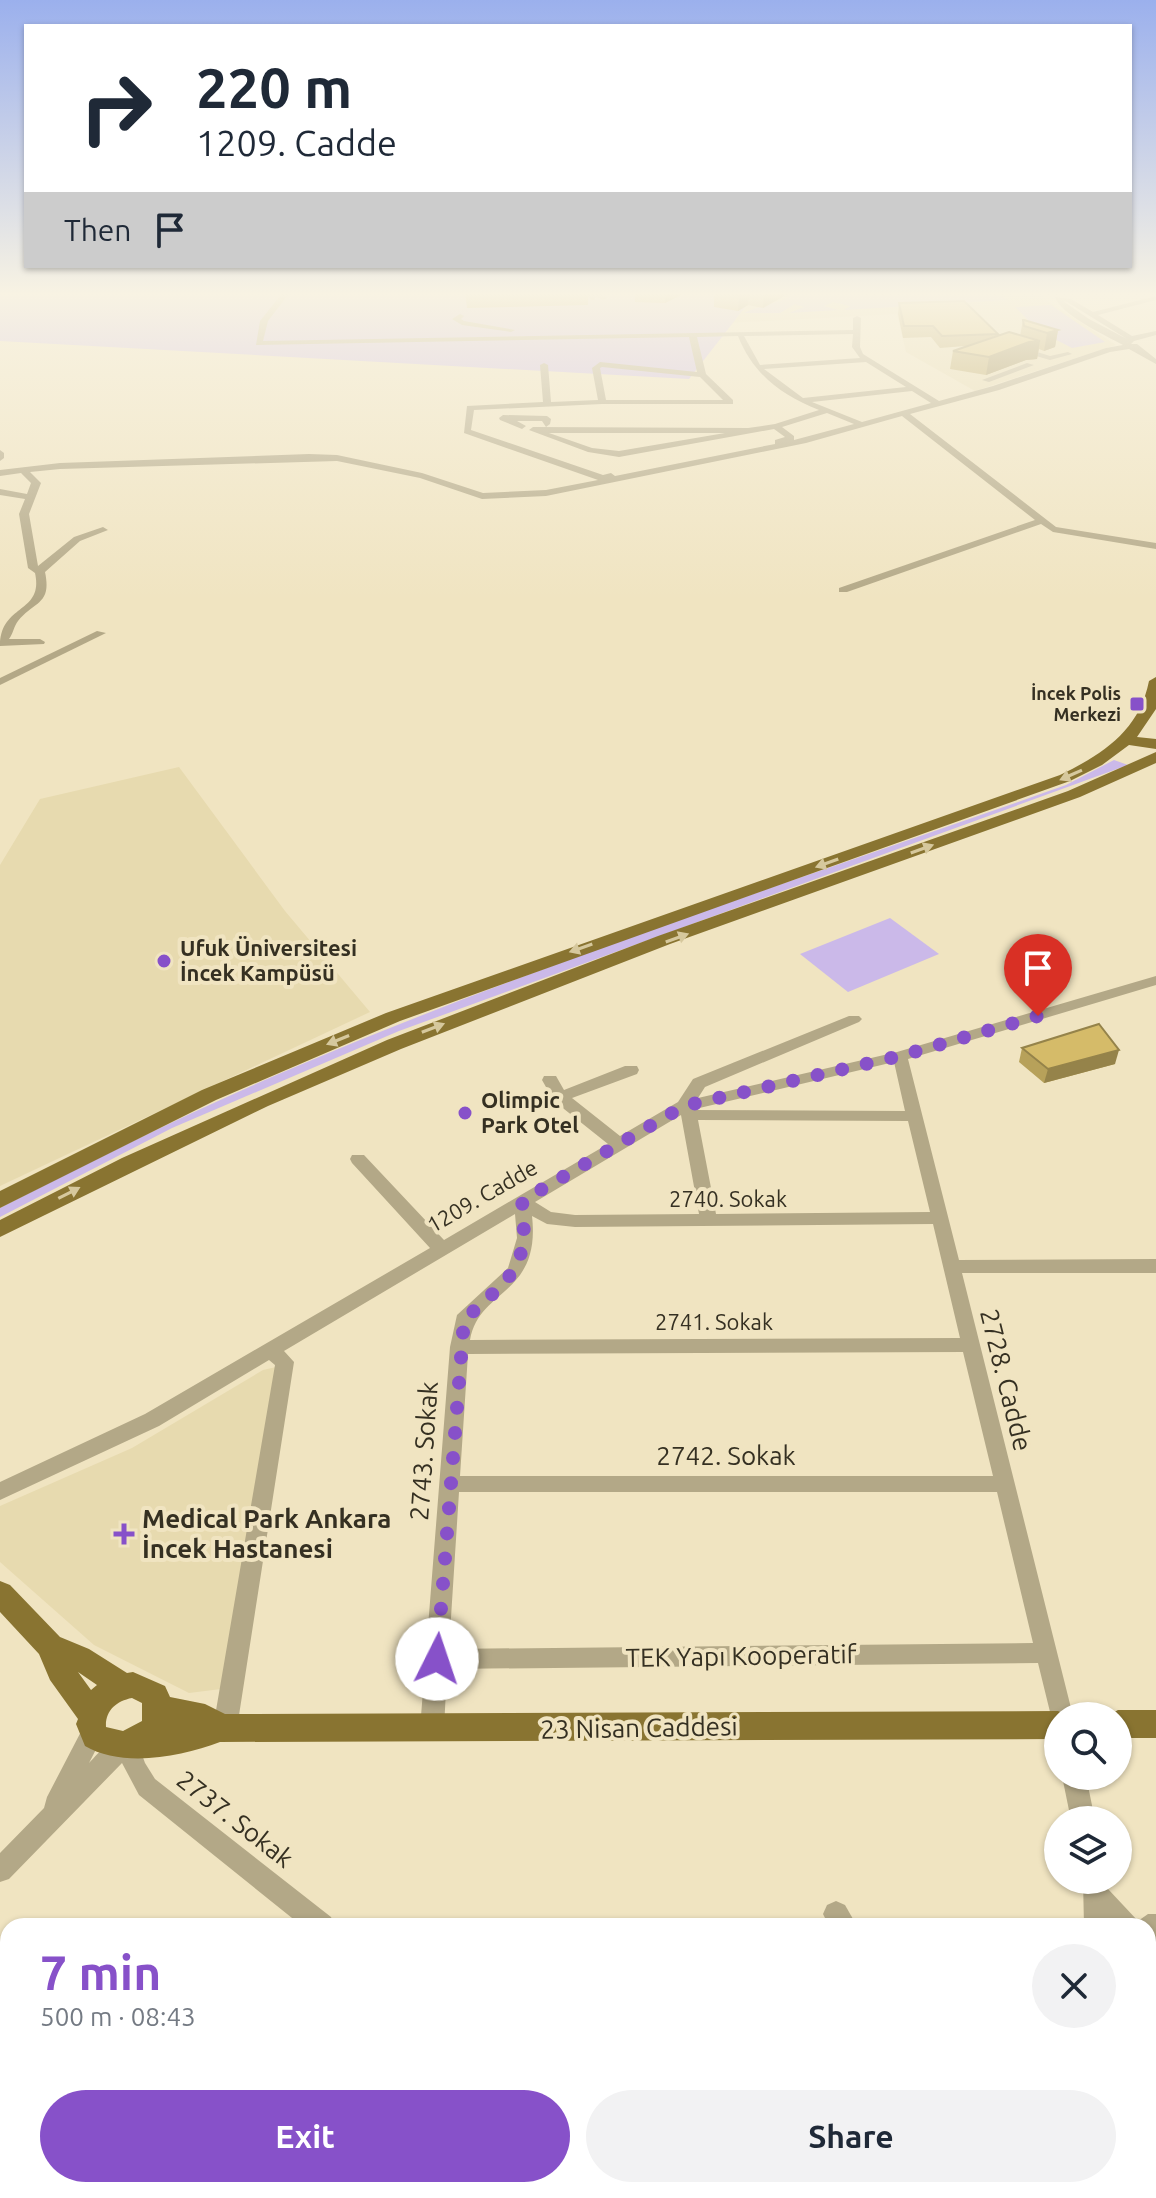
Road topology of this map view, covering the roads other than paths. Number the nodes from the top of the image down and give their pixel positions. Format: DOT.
graph roads {
  1 [pos="546,395"];
  2 [pos="601,395"];
  3 [pos="723,395"];
  4 [pos="794,395"];
  5 [pos="856,395"];
  6 [pos="922,395"];
  7 [pos="968,395"];
  8 [pos="801,400"];
  9 [pos="602,402"];
  10 [pos="938,404"];
  11 [pos="547,405"];
  12 [pos="825,411"];
  13 [pos="902,412"];
  14 [pos="859,423"];
  15 [pos="522,426"];
  16 [pos="776,426"];
  17 [pos="541,429"];
  18 [pos="745,430"];
  19 [pos="491,439"];
  20 [pos="22,469"];
  21 [pos="0,473"];
  22 [pos="5,492"];
  23 [pos="31,497"];
  24 [pos="0,499"];
  25 [pos="1043,520"];
  26 [pos="103,530"];
  27 [pos="1156,546"];
  28 [pos="40,571"];
  29 [pos="843,590"];
  30 [pos="101,633"];
  31 [pos="0,642"];
  32 [pos="40,642"];
  33 [pos="1156,681"];
  34 [pos="0,682"];
  35 [pos="1156,744"];
  36 [pos="1119,745"];
  37 [pos="1153,761"];
  38 [pos="1156,980"];
  39 [pos="854,1019"];
  40 [pos="900,1056"];
  41 [pos="631,1070"];
  42 [pos="550,1080"];
  43 [pos="560,1097"];
  44 [pos="684,1106"];
  45 [pos="914,1116"];
  46 [pos="619,1144"];
  47 [pos="358,1159"];
  48 [pos="0,1200"];
  49 [pos="522,1201"];
  50 [pos="939,1218"];
  51 [pos="709,1221"];
  52 [pos="0,1229"];
  53 [pos="441,1248"];
  54 [pos="950,1267"];
  55 [pos="1154,1271"];
  56 [pos="968,1345"];
  57 [pos="459,1347"];
  58 [pos="269,1350"];
  59 [pos="449,1484"];
  60 [pos="1003,1484"];
  61 [pos="0,1491"];
  62 [pos="0,1593"];
  63 [pos="50,1646"];
  64 [pos="1046,1653"];
  65 [pos="437,1659"];
  66 [pos="123,1686"];
  67 [pos="1058,1702"];
  68 [pos="159,1709"];
  69 [pos="93,1723"];
  70 [pos="1132,1724"];
  71 [pos="1156,1724"];
  72 [pos="1044,1725"];
  73 [pos="222,1728"];
  74 [pos="432,1729"];
  75 [pos="128,1745"];
  76 [pos="48,1819"];
  77 [pos="0,1870"];
  78 [pos="1097,1894"];
  79 [pos="1101,1894"];
  80 [pos="312,1918"];
  81 [pos="1097,1918"];
  82 [pos="1121,1918"];
  1 -- 11 [label="street"];
  2 -- 9 [label="street"];
  3 -- 9 [label="street"];
  4 -- 8 [label="street"];
  5 -- 8 [label="street"];
  6 -- 10 [label="street"];
  7 -- 10 [label="street"];
  8 -- 12 [label="street"];
  9 -- 11 [label="street"];
  10 -- 13 [label="street"];
  11 -- 19 [label="street"];
  12 -- 14 [label="street"];
  12 -- 16 [label="street"];
  13 -- 14 [label="street"];
  13 -- 25 [label="street"];
  14 -- 20 [label="street"];
  15 -- 17 [label="street"];
  15 -- 17 [label="street"];
  15 -- 19 [label="street"];
  16 -- 18 [label="street"];
  16 -- 19 [label="street"];
  17 -- 18 [label="street"];
  17 -- 18 [label="street"];
  20 -- 21 [label="street"];
  20 -- 23 [label="street"];
  22 -- 23 [label="street"];
  22 -- 24 [label="street"];
  23 -- 28 [label="street"];
  25 -- 27 [label="street"];
  25 -- 29 [label="street"];
  26 -- 28 [label="street"];
  28 -- 31 [label="street"];
  30 -- 34 [label="street"];
  31 -- 32 [label="street"];
  33 -- 36 [label="main road"];
  35 -- 36 [label="main road"];
  36 -- 37 [label="main road"];
  36 -- 48 [label="main road, one-way"];
  52 -- 37 [label="main road, one-way"];
  38 -- 40 [label="street, 1209. Cadde"];
  39 -- 44 [label="street"];
  40 -- 44 [label="street, 1209. Cadde"];
  40 -- 45 [label="street, 2728. Cadde"];
  41 -- 43 [label="street"];
  42 -- 43 [label="street"];
  43 -- 46 [label="street"];
  44 -- 46 [label="street, 1209. Cadde"];
  45 -- 50 [label="street, 2728. Cadde"];
  45 -- 51 [label="street"];
  46 -- 49 [label="street, 1209. Cadde"];
  47 -- 53 [label="street"];
  49 -- 51 [label="street, 2740. Sokak"];
  49 -- 53 [label="street, 1209. Cadde"];
  49 -- 57 [label="street, 2743. Sokak"];
  50 -- 51 [label="street, 2740. Sokak"];
  50 -- 54 [label="street, 2728. Cadde"];
  53 -- 58 [label="street, 1209. Cadde"];
  54 -- 55 [label="street"];
  54 -- 56 [label="street, 2728. Cadde"];
  56 -- 57 [label="street, 2741. Sokak"];
  56 -- 60 [label="street, 2728. Cadde"];
  57 -- 59 [label="street, 2743. Sokak"];
  58 -- 61 [label="street, 1209. Cadde"];
  58 -- 73 [label="street"];
  59 -- 60 [label="street, 2742. Sokak"];
  59 -- 65 [label="street, 2743. Sokak"];
  60 -- 64 [label="street, 2728. Cadde"];
  62 -- 63 [label="main road"];
  63 -- 66 [label="main road"];
  63 -- 69 [label="main road"];
  64 -- 65 [label="street, TEK Yapı Kooperatif"];
  64 -- 67 [label="street, 2728. Cadde"];
  65 -- 74 [label="street, 2743. Sokak"];
  66 -- 68 [label="main road"];
  66 -- 69 [label="main road"];
  68 -- 73 [label="main road"];
  68 -- 75 [label="main road"];
  69 -- 75 [label="main road"];
  69 -- 76 [label="street"];
  70 -- 71 [label="main road"];
  72 -- 74 [label="main road, 23 Nisan Caddesi"];
  73 -- 74 [label="main road, 23 Nisan Caddesi"];
  73 -- 75 [label="main road"];
  75 -- 76 [label="street"];
  75 -- 80 [label="street, 2737. Sokak"];
  76 -- 77 [label="street"];
  78 -- 81 [label="street"];
  79 -- 82 [label="street"];
}
